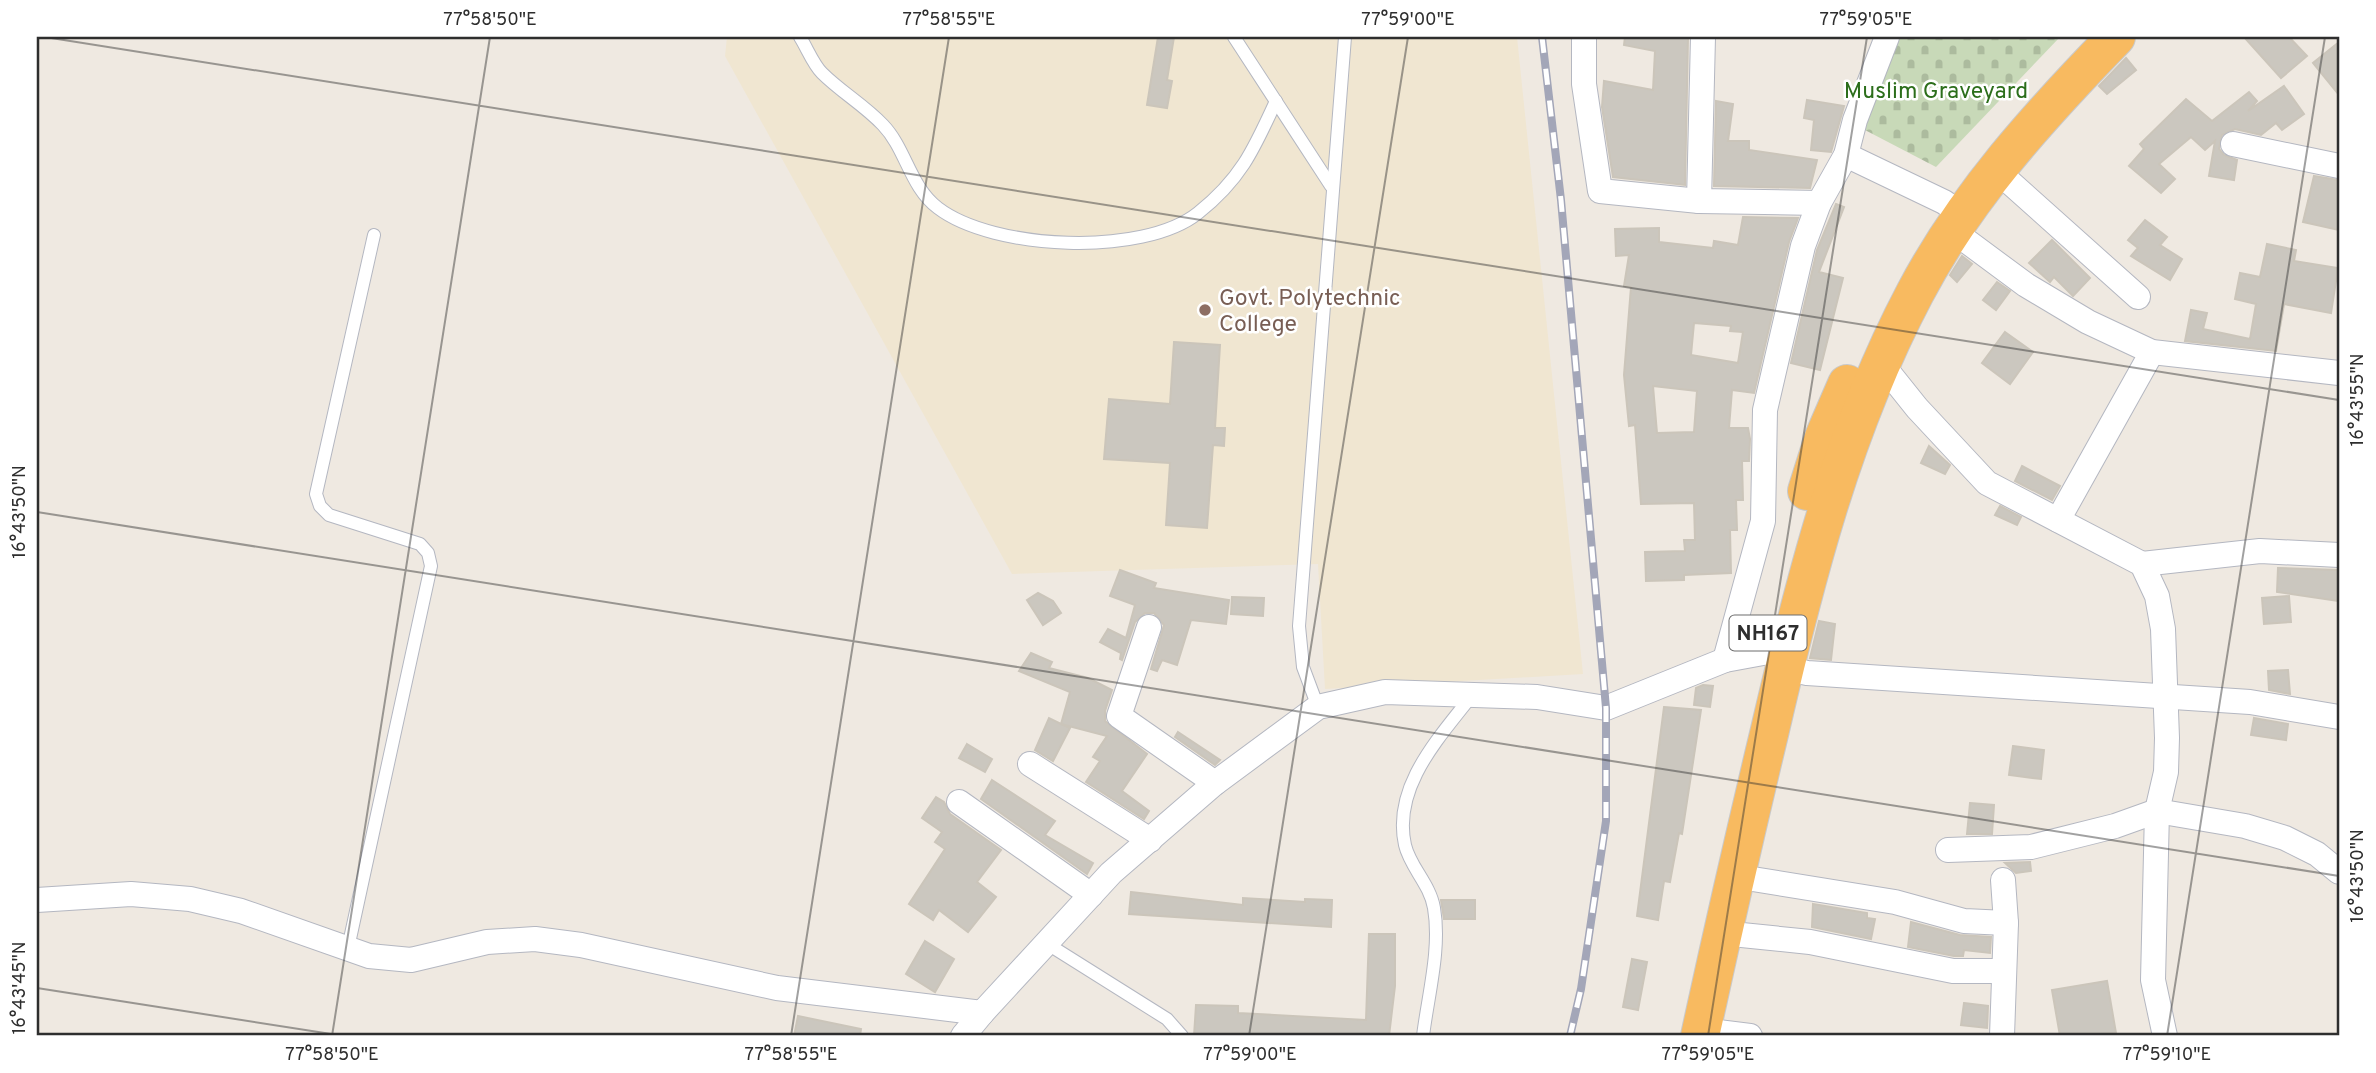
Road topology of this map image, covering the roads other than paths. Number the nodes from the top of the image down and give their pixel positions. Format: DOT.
graph roads {
  1 [pos="800,37"];
  2 [pos="1234,37"];
  3 [pos="1345,37"];
  4 [pos="1584,37"];
  5 [pos="1703,37"];
  6 [pos="1887,37"];
  7 [pos="2087,37"];
  8 [pos="2116,37"];
  9 [pos="1276,101"];
  10 [pos="2233,144"];
  11 [pos="1846,155"];
  12 [pos="2339,166"];
  13 [pos="1995,169"];
  14 [pos="1332,186"];
  15 [pos="1699,201"];
  16 [pos="1819,203"];
  17 [pos="1953,216"];
  18 [pos="374,235"];
  19 [pos="2138,297"];
  20 [pos="2152,352"];
  21 [pos="1881,363"];
  22 [pos="2339,371"];
  23 [pos="2058,520"];
  24 [pos="2339,555"];
  25 [pos="2142,565"];
  26 [pos="1149,627"];
  27 [pos="1725,660"];
  28 [pos="1774,661"];
  29 [pos="1473,693"];
  30 [pos="2164,698"];
  31 [pos="1318,707"];
  32 [pos="2339,717"];
  33 [pos="1030,764"];
  34 [pos="1216,783"];
  35 [pos="959,802"];
  36 [pos="2157,811"];
  37 [pos="1150,839"];
  38 [pos="1948,850"];
  39 [pos="2339,872"];
  40 [pos="1734,876"];
  41 [pos="2003,880"];
  42 [pos="1091,895"];
  43 [pos="37,900"];
  44 [pos="2006,923"];
  45 [pos="1722,933"];
  46 [pos="1046,943"];
  47 [pos="348,948"];
  48 [pos="2003,971"];
  49 [pos="982,1013"];
  50 [pos="1692,1034"];
  51 [pos="962,1036"];
  52 [pos="1182,1036"];
  53 [pos="1423,1036"];
  54 [pos="1750,1036"];
  55 [pos="2001,1036"];
  56 [pos="2165,1036"];
  1 -- 9 [label="lane"];
  2 -- 9 [label="lane"];
  3 -- 14 [label="lane"];
  4 -- 15 [label="street"];
  5 -- 15 [label="street"];
  6 -- 11 [label="street"];
  7 -- 17 [label="highway, NH167"];
  8 -- 13 [label="highway, NH167"];
  9 -- 14 [label="lane"];
  10 -- 12 [label="street"];
  11 -- 16 [label="street"];
  11 -- 17 [label="street"];
  13 -- 17 [label="highway, NH167"];
  13 -- 19 [label="street"];
  14 -- 31 [label="lane"];
  15 -- 16 [label="street"];
  16 -- 27 [label="street"];
  17 -- 20 [label="street"];
  17 -- 21 [label="highway, NH167"];
  17 -- 28 [label="highway, NH167"];
  18 -- 47 [label="lane"];
  20 -- 22 [label="street"];
  20 -- 23 [label="street"];
  21 -- 23 [label="street"];
  21 -- 28 [label="highway, NH167"];
  23 -- 25 [label="street"];
  24 -- 25 [label="street"];
  25 -- 30 [label="street"];
  26 -- 34 [label="street"];
  27 -- 28 [label="street"];
  27 -- 29 [label="street"];
  28 -- 30 [label="street"];
  28 -- 40 [label="highway, NH167"];
  28 -- 50 [label="highway, NH167"];
  29 -- 31 [label="street"];
  29 -- 53 [label="lane"];
  30 -- 32 [label="street"];
  30 -- 36 [label="street"];
  31 -- 34 [label="street"];
  33 -- 37 [label="street"];
  34 -- 37 [label="street"];
  35 -- 42 [label="street"];
  36 -- 38 [label="street"];
  36 -- 39 [label="street"];
  36 -- 56 [label="street"];
  37 -- 42 [label="street"];
  40 -- 44 [label="street"];
  40 -- 45 [label="highway, NH167"];
  41 -- 44 [label="street"];
  42 -- 46 [label="street"];
  43 -- 47 [label="street"];
  44 -- 48 [label="street"];
  45 -- 48 [label="street"];
  45 -- 50 [label="highway, NH167"];
  46 -- 49 [label="street"];
  46 -- 52 [label="lane"];
  47 -- 49 [label="street"];
  48 -- 55 [label="street"];
  49 -- 51 [label="street"];
  50 -- 54 [label="street"];
}
